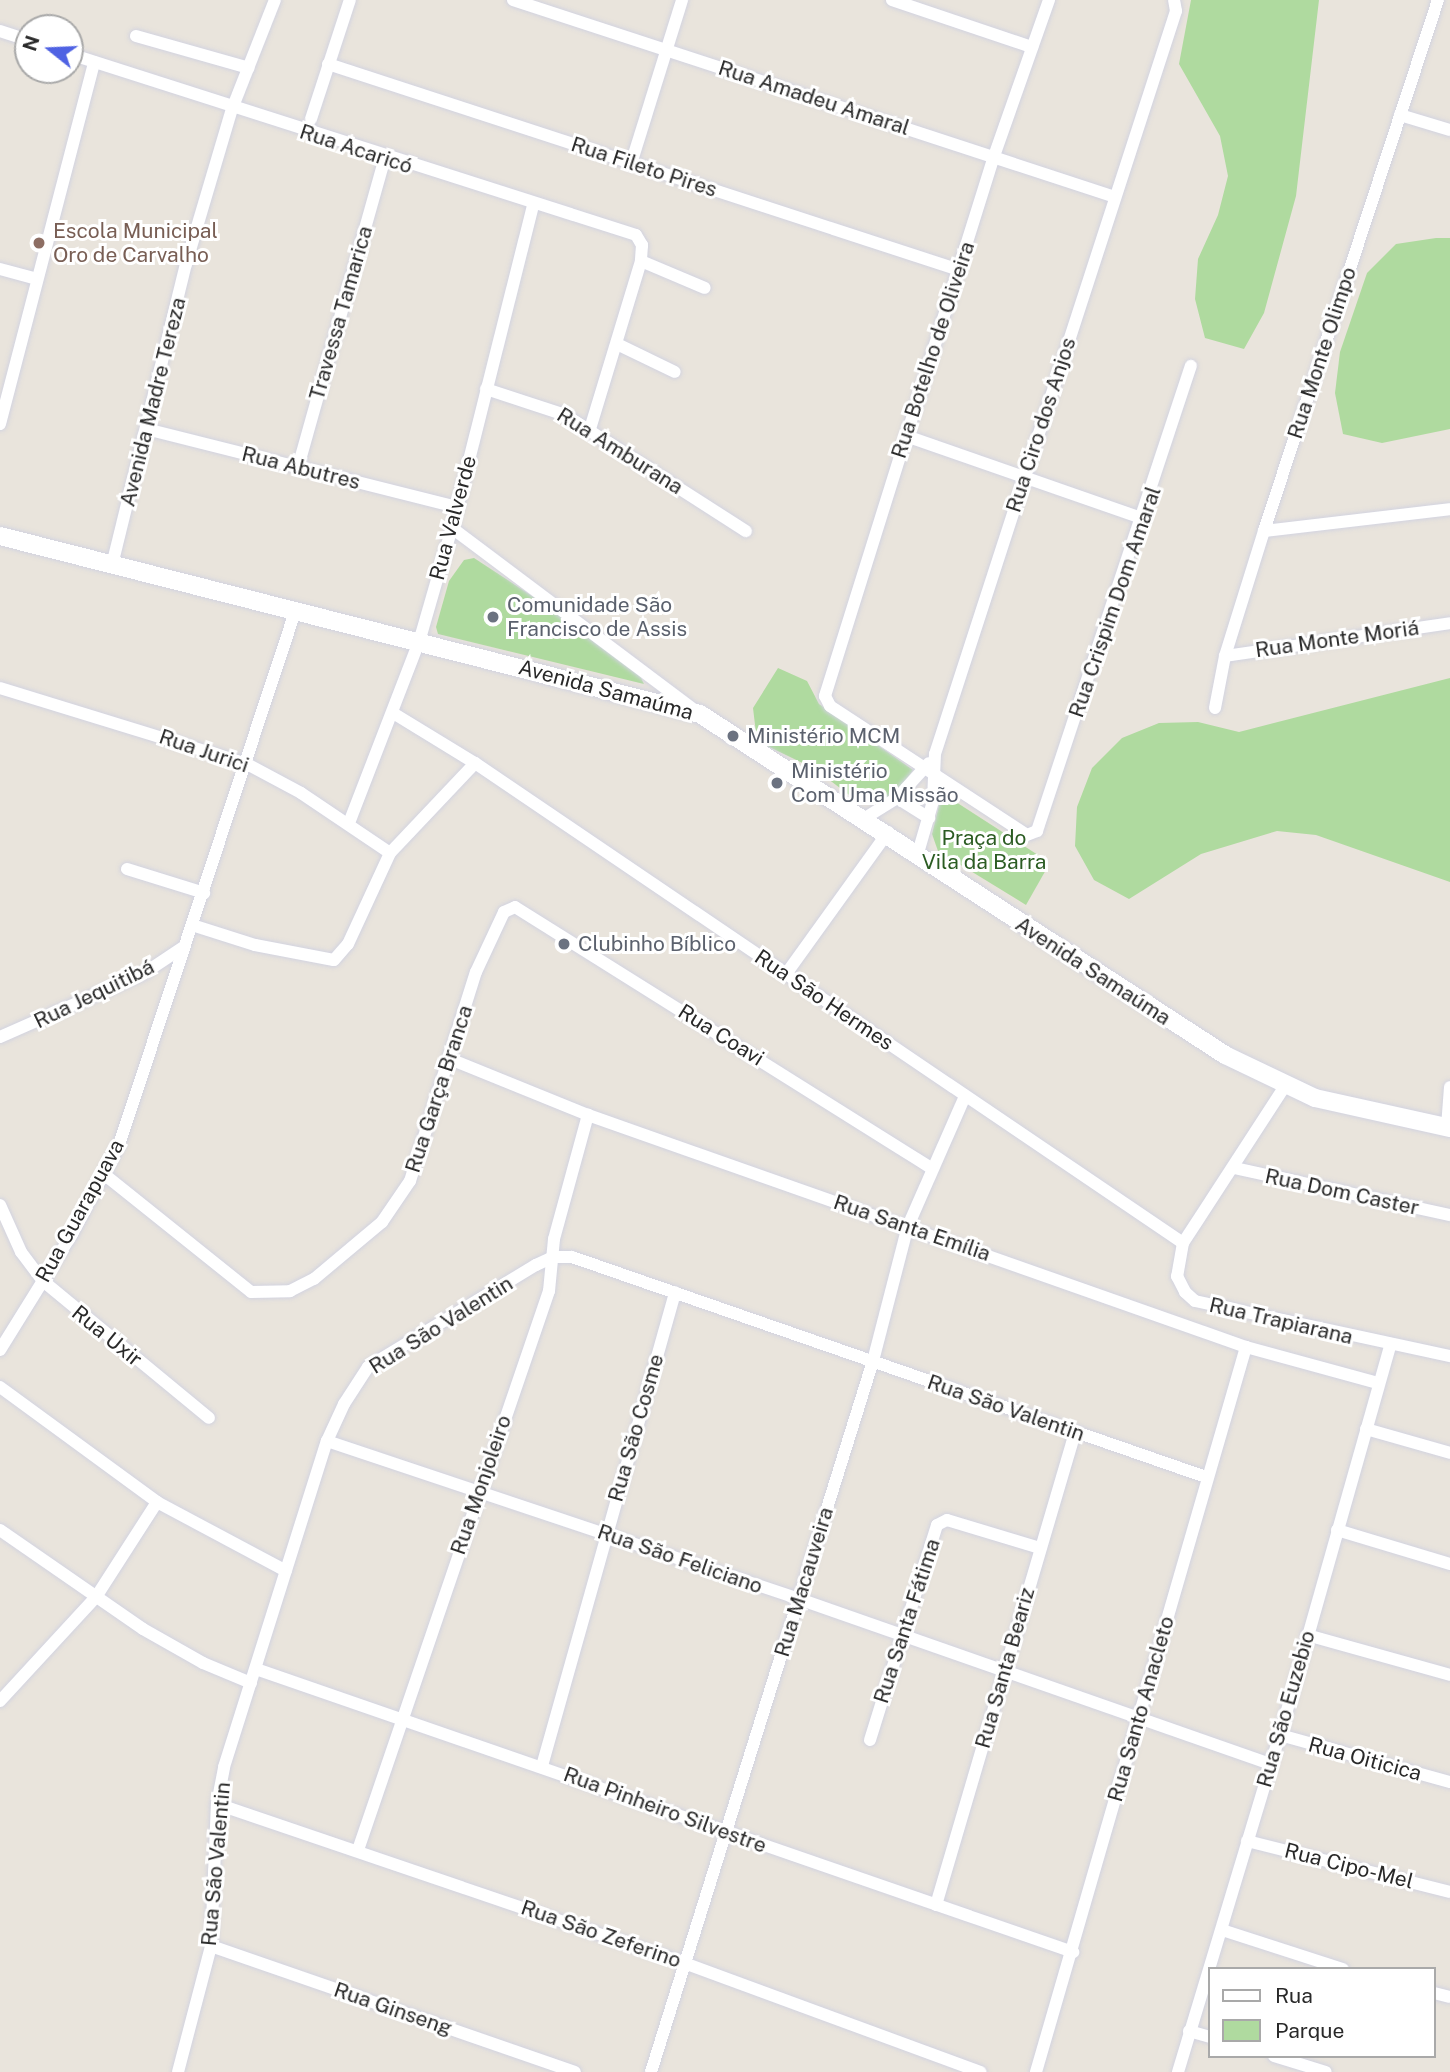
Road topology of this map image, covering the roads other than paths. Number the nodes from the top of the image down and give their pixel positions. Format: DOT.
graph roads {
  1 [pos="275,0"];
  2 [pos="350,0"];
  3 [pos="513,0"];
  4 [pos="682,0"];
  5 [pos="892,0"];
  6 [pos="1049,0"];
  7 [pos="1174,0"];
  8 [pos="1442,3"];
  9 [pos="136,36"];
  10 [pos="1032,47"];
  11 [pos="666,51"];
  12 [pos="84,59"];
  13 [pos="94,62"];
  14 [pos="328,64"];
  15 [pos="248,68"];
  16 [pos="232,109"];
  17 [pos="1400,114"];
  18 [pos="311,119"];
  19 [pos="1450,131"];
  20 [pos="994,156"];
  21 [pos="385,158"];
  22 [pos="631,164"];
  23 [pos="1115,197"];
  24 [pos="533,206"];
  25 [pos="641,261"];
  26 [pos="0,269"];
  27 [pos="959,270"];
  28 [pos="37,279"];
  29 [pos="705,288"];
  30 [pos="617,344"];
  31 [pos="1191,366"];
  32 [pos="675,372"];
  33 [pos="486,388"];
  34 [pos="0,424"];
  35 [pos="146,429"];
  36 [pos="590,429"];
  37 [pos="905,436"];
  38 [pos="298,467"];
  39 [pos="1024,479"];
  40 [pos="457,507"];
  41 [pos="1450,509"];
  42 [pos="1144,519"];
  43 [pos="453,528"];
  44 [pos="746,531"];
  45 [pos="1264,531"];
  46 [pos="0,536"];
  47 [pos="112,565"];
  48 [pos="295,612"];
  49 [pos="1450,623"];
  50 [pos="419,642"];
  51 [pos="1225,656"];
  52 [pos="0,688"];
  53 [pos="1215,708"];
  54 [pos="393,713"];
  55 [pos="700,714"];
  56 [pos="474,763"];
  57 [pos="247,764"];
  58 [pos="930,771"];
  59 [pos="897,798"];
  60 [pos="865,818"];
  61 [pos="929,818"];
  62 [pos="349,823"];
  63 [pos="888,832"];
  64 [pos="918,852"];
  65 [pos="390,853"];
  66 [pos="127,869"];
  67 [pos="204,893"];
  68 [pos="508,908"];
  69 [pos="192,925"];
  70 [pos="185,946"];
  71 [pos="786,974"];
  72 [pos="0,1037"];
  73 [pos="450,1059"];
  74 [pos="1285,1086"];
  75 [pos="1450,1087"];
  76 [pos="965,1096"];
  77 [pos="588,1115"];
  78 [pos="1448,1127"];
  79 [pos="931,1168"];
  80 [pos="1234,1168"];
  81 [pos="104,1175"];
  82 [pos="0,1205"];
  83 [pos="1450,1214"];
  84 [pos="908,1226"];
  85 [pos="1183,1243"];
  86 [pos="553,1257"];
  87 [pos="43,1281"];
  88 [pos="675,1292"];
  89 [pos="1390,1345"];
  90 [pos="1246,1347"];
  91 [pos="0,1350"];
  92 [pos="1450,1356"];
  93 [pos="873,1361"];
  94 [pos="1378,1383"];
  95 [pos="0,1387"];
  96 [pos="209,1418"];
  97 [pos="1367,1429"];
  98 [pos="1075,1432"];
  99 [pos="327,1441"];
  100 [pos="1450,1453"];
  101 [pos="1206,1477"];
  102 [pos="477,1492"];
  103 [pos="158,1502"];
  104 [pos="1337,1530"];
  105 [pos="0,1531"];
  106 [pos="606,1534"];
  107 [pos="1040,1548"];
  108 [pos="1450,1564"];
  109 [pos="286,1571"];
  110 [pos="96,1597"];
  111 [pos="799,1599"];
  112 [pos="1307,1635"];
  113 [pos="902,1636"];
  114 [pos="256,1669"];
  115 [pos="1004,1670"];
  116 [pos="1450,1675"];
  117 [pos="251,1683"];
  118 [pos="0,1700"];
  119 [pos="1139,1715"];
  120 [pos="401,1719"];
  121 [pos="1280,1735"];
  122 [pos="870,1740"];
  123 [pos="1270,1764"];
  124 [pos="542,1766"];
  125 [pos="1450,1782"];
  126 [pos="217,1804"];
  127 [pos="726,1832"];
  128 [pos="1247,1841"];
  129 [pos="358,1850"];
  130 [pos="1450,1892"];
  131 [pos="936,1905"];
  132 [pos="1222,1930"];
  133 [pos="211,1946"];
  134 [pos="1073,1952"];
  135 [pos="684,1963"];
  136 [pos="1210,1967"];
  137 [pos="1338,1967"];
  138 [pos="1208,1973"];
  139 [pos="1189,2031"];
  140 [pos="1208,2036"];
  141 [pos="1280,2058"];
  142 [pos="178,2072"];
  143 [pos="575,2072"];
  144 [pos="651,2072"];
  145 [pos="981,2072"];
  146 [pos="1036,2072"];
  147 [pos="1178,2072"];
  148 [pos="1326,2072"];
  1 -- 15 [label="street, Avenida Madre Tereza"];
  2 -- 14 [label="street"];
  3 -- 11 [label="street, Rua Amadeu Amaral"];
  4 -- 11 [label="street"];
  5 -- 10 [label="street"];
  6 -- 10 [label="street, Rua Botelho de Oliveira"];
  7 -- 23 [label="street, Rua Ciro dos Anjos"];
  8 -- 17 [label="street, Rua Monte Olimpo"];
  9 -- 15 [label="street"];
  10 -- 20 [label="street, Rua Botelho de Oliveira"];
  11 -- 20 [label="street, Rua Amadeu Amaral"];
  11 -- 22 [label="street"];
  12 -- 13 [label="street, Rua Acaricó"];
  13 -- 16 [label="street, Rua Acaricó"];
  13 -- 28 [label="street"];
  14 -- 18 [label="street"];
  14 -- 22 [label="street, Rua Fileto Pires"];
  15 -- 16 [label="street, Avenida Madre Tereza"];
  16 -- 21 [label="street, Rua Acaricó"];
  16 -- 35 [label="street, Avenida Madre Tereza"];
  17 -- 19 [label="street"];
  17 -- 45 [label="street, Rua Monte Olimpo"];
  20 -- 23 [label="street, Rua Amadeu Amaral"];
  20 -- 27 [label="street, Rua Botelho de Oliveira"];
  21 -- 24 [label="street, Rua Acaricó"];
  21 -- 38 [label="street, Travessa Tamarica"];
  22 -- 27 [label="street, Rua Fileto Pires"];
  23 -- 39 [label="street, Rua Ciro dos Anjos"];
  24 -- 25 [label="street, Rua Acaricó"];
  24 -- 33 [label="street, Rua Valverde"];
  25 -- 29 [label="street"];
  25 -- 30 [label="street"];
  26 -- 28 [label="street"];
  27 -- 37 [label="street, Rua Botelho de Oliveira"];
  28 -- 34 [label="street"];
  30 -- 32 [label="street"];
  30 -- 36 [label="street"];
  31 -- 42 [label="street, Rua Crispim Dom Amaral"];
  33 -- 36 [label="street, Rua Amburana"];
  33 -- 40 [label="street, Rua Valverde"];
  35 -- 38 [label="street, Rua Abutres"];
  35 -- 47 [label="street, Avenida Madre Tereza"];
  36 -- 44 [label="street, Rua Amburana"];
  37 -- 39 [label="street"];
  37 -- 58 [label="street, Rua Botelho de Oliveira"];
  38 -- 40 [label="street, Rua Abutres"];
  39 -- 42 [label="street"];
  39 -- 58 [label="street, Rua Ciro dos Anjos"];
  40 -- 43 [label="street, Rua Valverde"];
  41 -- 45 [label="street"];
  42 -- 58 [label="street, Rua Crispim Dom Amaral"];
  43 -- 50 [label="street, Rua Valverde"];
  43 -- 55 [label="street"];
  45 -- 51 [label="street, Rua Monte Olimpo"];
  46 -- 47 [label="street, Avenida Samaúma"];
  47 -- 48 [label="street, Avenida Samaúma"];
  48 -- 50 [label="street, Avenida Samaúma"];
  48 -- 57 [label="street, Rua Guarapuava"];
  49 -- 51 [label="street, Rua Monte Moriá"];
  50 -- 54 [label="street, Rua Valverde"];
  50 -- 55 [label="street, Avenida Samaúma"];
  51 -- 53 [label="street, Rua Monte Olimpo"];
  52 -- 57 [label="street, Rua Jurici"];
  54 -- 56 [label="street, Rua São Hermes"];
  54 -- 62 [label="street, Rua Valverde"];
  55 -- 60 [label="street, Avenida Samaúma"];
  56 -- 65 [label="street"];
  56 -- 71 [label="street, Rua São Hermes"];
  57 -- 62 [label="street, Rua Jurici"];
  57 -- 67 [label="street, Rua Guarapuava"];
  58 -- 59 [label="street, Rua Ciro dos Anjos"];
  58 -- 61 [label="street"];
  59 -- 60 [label="street, Rua Ciro dos Anjos"];
  59 -- 61 [label="street"];
  60 -- 63 [label="street, Avenida Samaúma"];
  61 -- 64 [label="street"];
  62 -- 65 [label="street, Rua Jurici"];
  63 -- 64 [label="street, Avenida Samaúma"];
  63 -- 71 [label="street"];
  64 -- 74 [label="street, Avenida Samaúma"];
  65 -- 69 [label="street"];
  66 -- 67 [label="street"];
  67 -- 69 [label="street, Rua Guarapuava"];
  68 -- 73 [label="street, Rua Garça Branca"];
  68 -- 79 [label="street, Rua Coavi"];
  69 -- 70 [label="street, Rua Guarapuava"];
  70 -- 72 [label="street, Rua Jequitibá"];
  70 -- 81 [label="street, Rua Guarapuava"];
  71 -- 76 [label="street, Rua São Hermes"];
  73 -- 77 [label="street, Rua Santa Emília"];
  73 -- 81 [label="street, Rua Garça Branca"];
  74 -- 78 [label="street, Avenida Samaúma"];
  74 -- 80 [label="street, Rua Trapiarana"];
  75 -- 78 [label="street"];
  76 -- 79 [label="street, Rua Macauveira"];
  76 -- 85 [label="street, Rua São Hermes"];
  77 -- 84 [label="street, Rua Santa Emília"];
  77 -- 86 [label="street, Rua Monjoleiro"];
  79 -- 84 [label="street, Rua Macauveira"];
  80 -- 83 [label="street, Rua Dom Caster"];
  80 -- 85 [label="street, Rua Trapiarana"];
  81 -- 87 [label="street, Rua Guarapuava"];
  82 -- 87 [label="street, Rua Uxir"];
  84 -- 90 [label="street, Rua Santa Emília"];
  84 -- 93 [label="street, Rua Macauveira"];
  85 -- 89 [label="street, Rua Trapiarana"];
  86 -- 88 [label="street, Rua São Valentin"];
  86 -- 99 [label="street, Rua São Valentin"];
  86 -- 102 [label="street, Rua Monjoleiro"];
  87 -- 91 [label="street, Rua Guarapuava"];
  87 -- 96 [label="street, Rua Uxir"];
  88 -- 93 [label="street, Rua São Valentin"];
  88 -- 106 [label="street, Rua São Cosme"];
  89 -- 92 [label="street, Rua Trapiarana"];
  89 -- 94 [label="street, Rua São Euzebio"];
  90 -- 94 [label="street, Rua Santa Emília"];
  90 -- 101 [label="street, Rua Santo Anacleto"];
  93 -- 98 [label="street, Rua São Valentin"];
  93 -- 111 [label="street, Rua Macauveira"];
  94 -- 97 [label="street, Rua São Euzebio"];
  95 -- 103 [label="street"];
  97 -- 100 [label="street"];
  97 -- 104 [label="street, Rua São Euzebio"];
  98 -- 101 [label="street, Rua São Valentin"];
  98 -- 107 [label="street, Rua Santa Beariz"];
  99 -- 102 [label="street, Rua São Feliciano"];
  99 -- 109 [label="street, Rua São Valentin"];
  101 -- 119 [label="street, Rua Santo Anacleto"];
  102 -- 106 [label="street, Rua São Feliciano"];
  102 -- 120 [label="street, Rua Monjoleiro"];
  103 -- 109 [label="street"];
  103 -- 110 [label="street"];
  104 -- 108 [label="street"];
  104 -- 112 [label="street, Rua São Euzebio"];
  105 -- 110 [label="street"];
  106 -- 111 [label="street, Rua São Feliciano"];
  106 -- 124 [label="street, Rua São Cosme"];
  107 -- 113 [label="street, Rua Santa Fátima"];
  107 -- 115 [label="street, Rua Santa Beariz"];
  109 -- 114 [label="street, Rua São Valentin"];
  110 -- 117 [label="street"];
  110 -- 118 [label="street"];
  111 -- 113 [label="street, Rua São Feliciano"];
  111 -- 127 [label="street, Rua Macauveira"];
  112 -- 116 [label="street"];
  112 -- 121 [label="street, Rua São Euzebio"];
  113 -- 115 [label="street, Rua São Feliciano"];
  113 -- 122 [label="street, Rua Santa Fátima"];
  114 -- 117 [label="street, Rua São Valentin"];
  114 -- 120 [label="street, Rua Pinheiro Silvestre"];
  115 -- 119 [label="street, Rua São Feliciano"];
  115 -- 131 [label="street, Rua Santa Beariz"];
  117 -- 126 [label="street, Rua São Valentin"];
  119 -- 123 [label="street, Rua São Feliciano"];
  119 -- 134 [label="street, Rua Santo Anacleto"];
  120 -- 124 [label="street, Rua Pinheiro Silvestre"];
  120 -- 129 [label="street, Rua Monjoleiro"];
  121 -- 123 [label="street, Rua São Euzebio"];
  121 -- 125 [label="street, Rua Oiticica"];
  123 -- 128 [label="street, Rua São Euzebio"];
  124 -- 127 [label="street, Rua Pinheiro Silvestre"];
  126 -- 129 [label="street, Rua São Zeferino"];
  126 -- 133 [label="street, Rua São Valentin"];
  127 -- 131 [label="street, Rua Pinheiro Silvestre"];
  127 -- 135 [label="street, Rua Macauveira"];
  128 -- 130 [label="street, Rua Cipo-Mel"];
  128 -- 132 [label="street, Rua São Euzebio"];
  129 -- 135 [label="street, Rua São Zeferino"];
  131 -- 134 [label="street, Rua Pinheiro Silvestre"];
  132 -- 136 [label="street, Rua São Euzebio"];
  132 -- 137 [label="street"];
  133 -- 142 [label="street, Rua São Valentin"];
  133 -- 143 [label="street, Rua Ginseng"];
  134 -- 146 [label="street, Rua Santo Anacleto"];
  135 -- 144 [label="street, Rua Macauveira"];
  135 -- 145 [label="street, Rua São Zeferino"];
  138 -- 139 [label="street, Rua São Euzebio"];
  139 -- 140 [label="street"];
  139 -- 147 [label="street, Rua São Euzebio"];
  141 -- 148 [label="street"];
}
